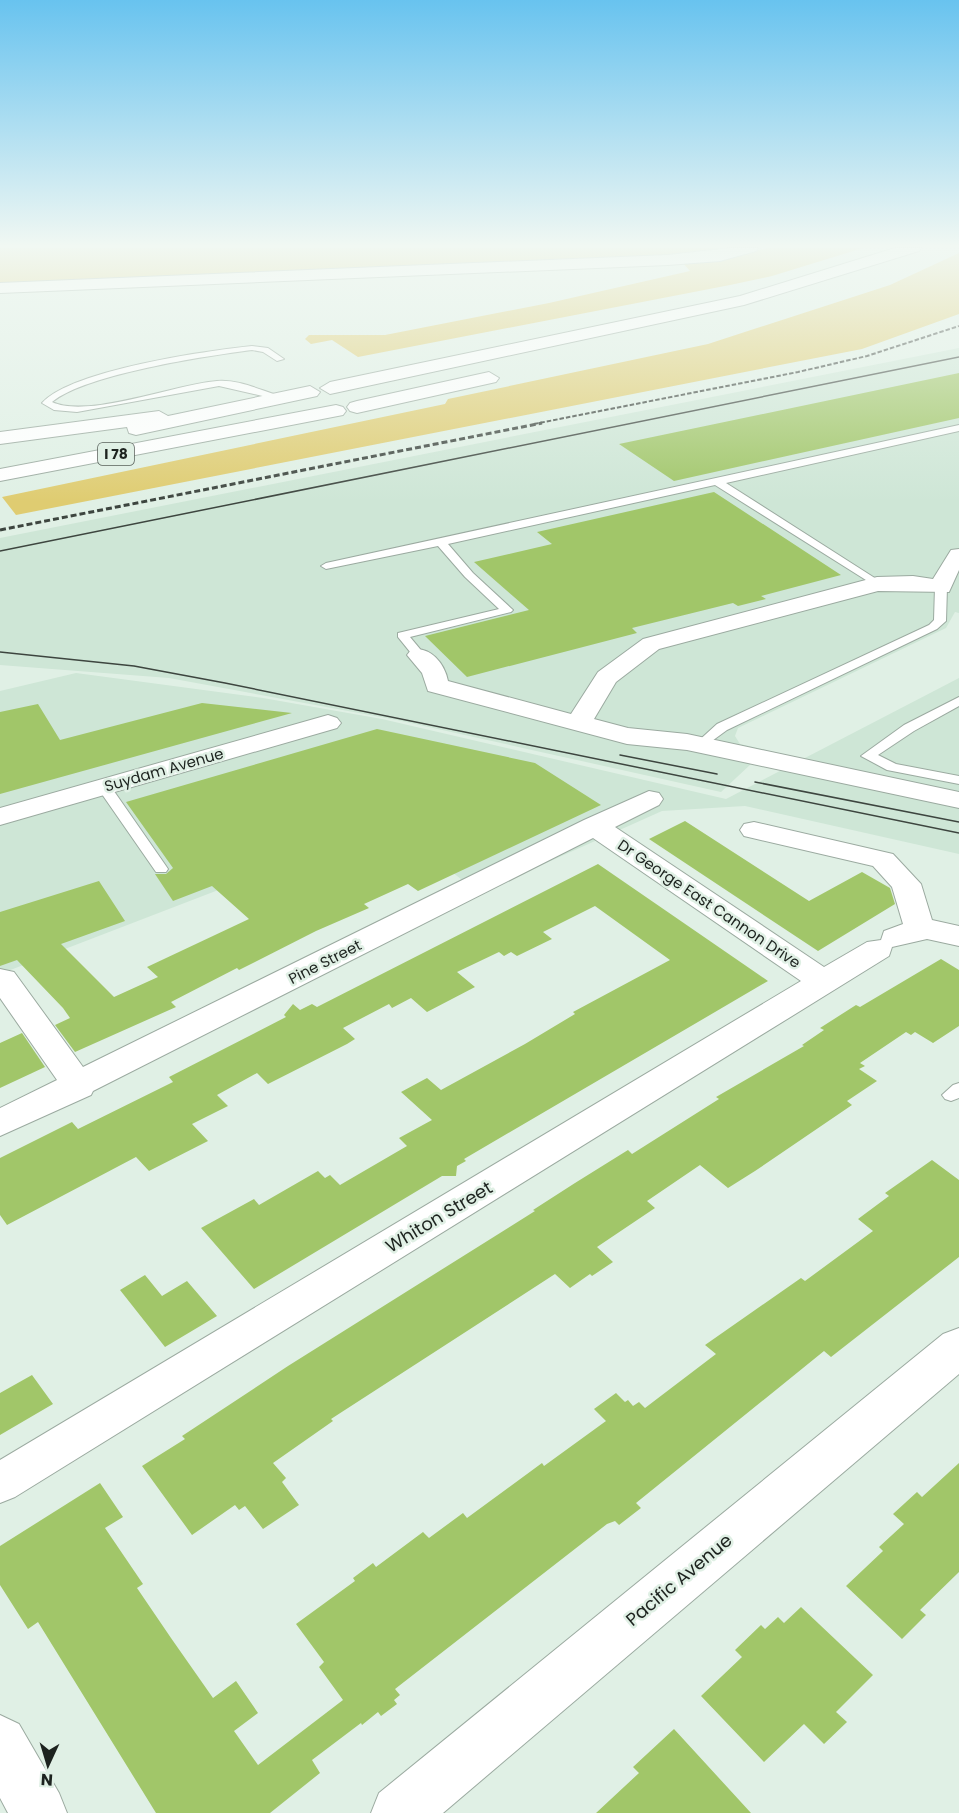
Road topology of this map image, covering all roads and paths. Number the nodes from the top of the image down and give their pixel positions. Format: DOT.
graph roads {
  1 [pos="591,333"];
  2 [pos="280,359"];
  3 [pos="512,374"];
  4 [pos="278,398"];
  5 [pos="357,407"];
  6 [pos="211,411"];
  7 [pos="336,411"];
  8 [pos="959,428"];
  9 [pos="232,433"];
  10 [pos="0,438"];
  11 [pos="0,462"];
  12 [pos="0,475"];
  13 [pos="717,482"];
  14 [pos="0,493"];
  15 [pos="441,542"];
  16 [pos="959,555"];
  17 [pos="327,566"];
  18 [pos="877,584"];
  19 [pos="941,587"];
  20 [pos="419,655"];
  21 [pos="959,701"];
  22 [pos="328,723"];
  23 [pos="579,724"];
  24 [pos="701,745"];
  25 [pos="959,780"];
  26 [pos="104,787"];
  27 [pos="649,799"];
  28 [pos="959,800"];
  29 [pos="0,817"];
  30 [pos="594,826"];
  31 [pos="754,830"];
  32 [pos="161,869"];
  33 [pos="917,936"];
  34 [pos="3,979"];
  35 [pos="824,982"];
  36 [pos="79,1086"];
  37 [pos="0,1124"];
  38 [pos="959,1347"];
  39 [pos="0,1483"];
  40 [pos="0,1743"];
  41 [pos="39,1813"];
  42 [pos="399,1813"];
  1 -- 4 [label="main road, I 78"];
  2 -- 4 [label="lane"];
  3 -- 5 [label="main road"];
  4 -- 6 [label="main road, I 78"];
  6 -- 10 [label="main road"];
  6 -- 11 [label="main road, I 78"];
  7 -- 9 [label="main road, I 78"];
  8 -- 13 [label="lane"];
  9 -- 12 [label="main road, I 78"];
  9 -- 14 [label="main road"];
  13 -- 15 [label="lane"];
  13 -- 18 [label="lane"];
  15 -- 17 [label="lane"];
  15 -- 20 [label="lane"];
  16 -- 19 [label="street"];
  18 -- 19 [label="street"];
  18 -- 23 [label="street"];
  19 -- 24 [label="lane"];
  20 -- 23 [label="street"];
  21 -- 25 [label="lane"];
  22 -- 26 [label="street, Suydam Avenue"];
  23 -- 24 [label="street"];
  24 -- 28 [label="street"];
  26 -- 29 [label="street, Suydam Avenue"];
  26 -- 32 [label="lane"];
  27 -- 30 [label="street, Pine Street"];
  30 -- 35 [label="street, Dr George East Cannon Drive"];
  30 -- 36 [label="street, Pine Street"];
  31 -- 33 [label="street"];
  33 -- 35 [label="street, Whiton Street"];
  34 -- 36 [label="street"];
  35 -- 39 [label="street, Whiton Street"];
  36 -- 37 [label="street, Pine Street"];
  38 -- 42 [label="main road, Pacific Avenue"];
  40 -- 41 [label="main road"];
}
